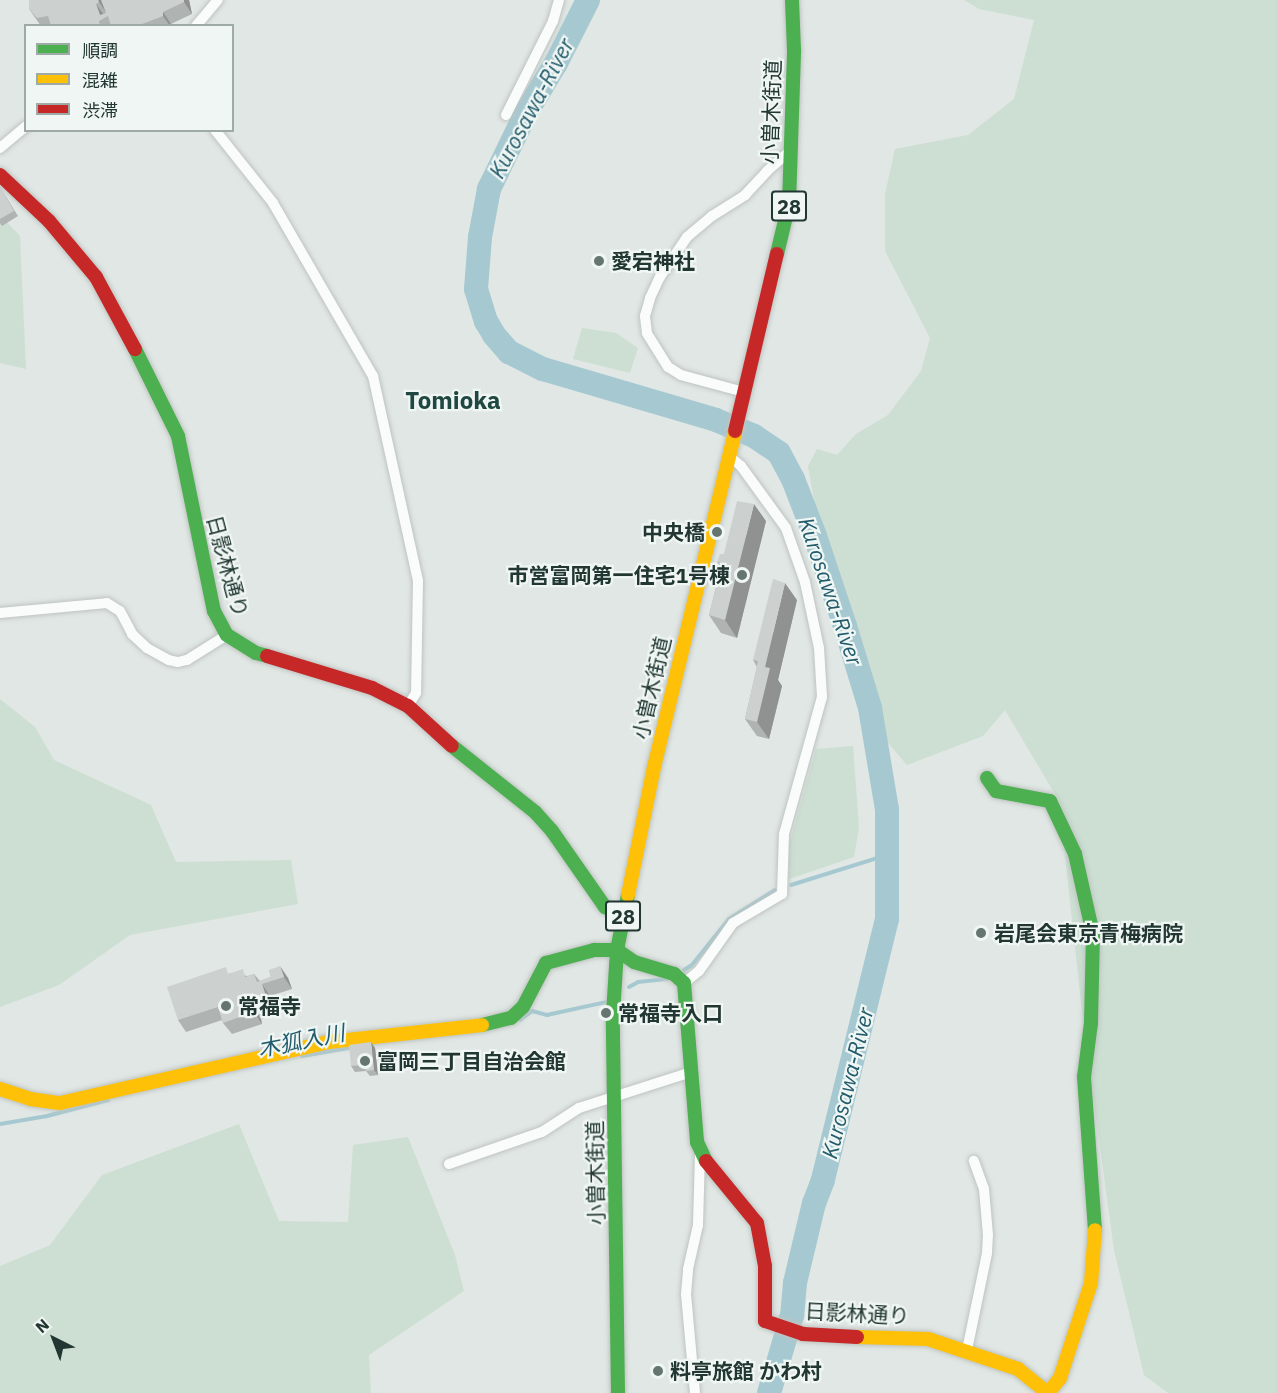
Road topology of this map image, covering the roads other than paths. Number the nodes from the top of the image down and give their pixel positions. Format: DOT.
graph roads {
  1 [pos="218,0"];
  2 [pos="559,0"];
  3 [pos="792,0"];
  4 [pos="198,24"];
  5 [pos="506,115"];
  6 [pos="24,128"];
  7 [pos="216,132"];
  8 [pos="0,148"];
  9 [pos="792,149"];
  10 [pos="0,175"];
  11 [pos="744,392"];
  12 [pos="730,453"];
  13 [pos="0,613"];
  14 [pos="226,635"];
  15 [pos="408,706"];
  16 [pos="987,778"];
  17 [pos="623,914"];
  18 [pos="617,950"];
  19 [pos="684,983"];
  20 [pos="691,1072"];
  21 [pos="0,1089"];
  22 [pos="615,1096"];
  23 [pos="699,1149"];
  24 [pos="974,1161"];
  25 [pos="449,1164"];
  26 [pos="967,1350"];
  27 [pos="618,1393"];
  28 [pos="695,1393"];
  29 [pos="1048,1393"];
  1 -- 4 [label="street"];
  2 -- 5 [label="street"];
  3 -- 9 [label="street, 小曽木街道 / 28"];
  6 -- 8 [label="street"];
  7 -- 15 [label="street"];
  9 -- 11 [label="street, 小曽木街道 / 28"];
  9 -- 11 [label="street"];
  10 -- 14 [label="street, 日影林通り"];
  11 -- 12 [label="street, 小曽木街道 / 28"];
  12 -- 17 [label="street, 小曽木街道 / 28"];
  12 -- 19 [label="street"];
  13 -- 14 [label="street"];
  14 -- 15 [label="street, 日影林通り"];
  15 -- 17 [label="street, 日影林通り"];
  16 -- 29 [label="street"];
  17 -- 18 [label="street, 小曽木街道 / 28"];
  18 -- 19 [label="street"];
  18 -- 21 [label="street"];
  18 -- 22 [label="street, 小曽木街道 / 28"];
  19 -- 20 [label="street, 日影林通り"];
  20 -- 22 [label="street"];
  20 -- 23 [label="street, 日影林通り"];
  22 -- 25 [label="street"];
  22 -- 27 [label="street, 小曽木街道 / 28"];
  23 -- 26 [label="street, 日影林通り"];
  23 -- 28 [label="street"];
  24 -- 26 [label="street"];
  26 -- 29 [label="street, 日影林通り"];
}
